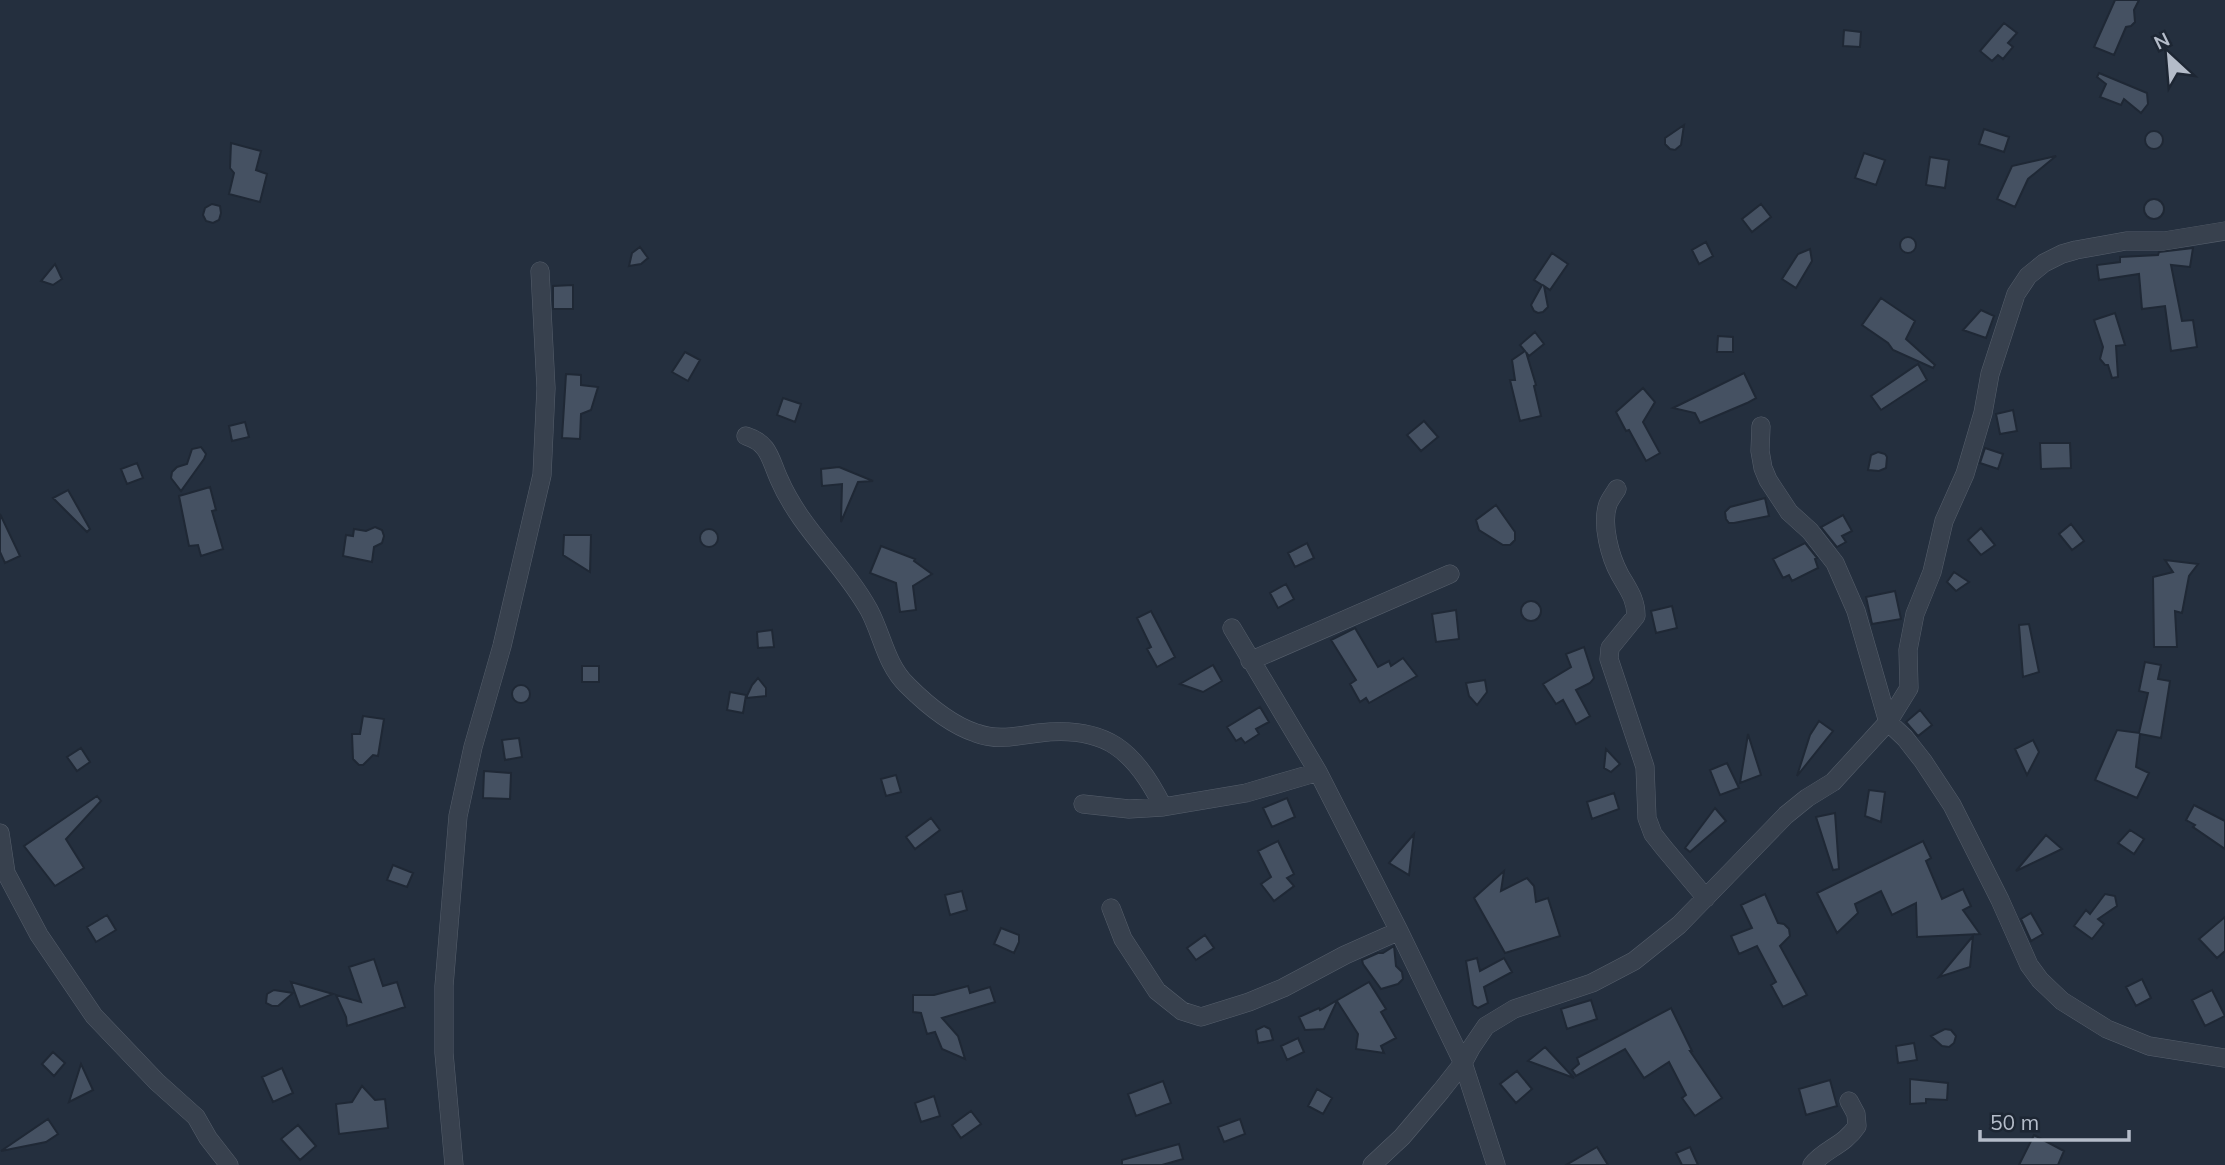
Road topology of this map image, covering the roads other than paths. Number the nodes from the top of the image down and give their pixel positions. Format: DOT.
graph roads {
  1 [pos="2225,231"];
  2 [pos="540,271"];
  3 [pos="1761,426"];
  4 [pos="746,436"];
  5 [pos="1616,489"];
  6 [pos="1450,574"];
  7 [pos="1232,628"];
  8 [pos="1250,661"];
  9 [pos="1888,722"];
  10 [pos="1318,772"];
  11 [pos="1083,804"];
  12 [pos="1163,807"];
  13 [pos="0,833"];
  14 [pos="1706,898"];
  15 [pos="1111,908"];
  16 [pos="1399,931"];
  17 [pos="2225,1058"];
  18 [pos="1463,1063"];
  19 [pos="1849,1101"];
  20 [pos="229,1165"];
  21 [pos="454,1165"];
  22 [pos="1373,1165"];
  23 [pos="1496,1165"];
  24 [pos="1812,1165"];
  1 -- 9 [label="street"];
  2 -- 21 [label="street"];
  3 -- 9 [label="street"];
  4 -- 12 [label="street"];
  5 -- 14 [label="street"];
  6 -- 8 [label="street"];
  7 -- 8 [label="street"];
  8 -- 10 [label="street"];
  9 -- 14 [label="street"];
  9 -- 17 [label="street"];
  10 -- 12 [label="street"];
  10 -- 16 [label="street"];
  11 -- 12 [label="street"];
  13 -- 20 [label="street"];
  14 -- 18 [label="street"];
  15 -- 16 [label="street"];
  16 -- 18 [label="street"];
  18 -- 22 [label="street"];
  18 -- 23 [label="street"];
  19 -- 24 [label="street"];
}
